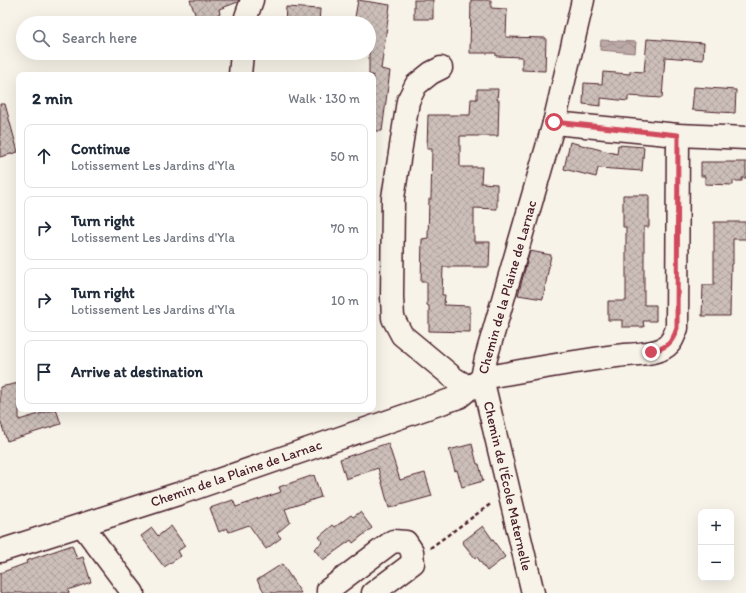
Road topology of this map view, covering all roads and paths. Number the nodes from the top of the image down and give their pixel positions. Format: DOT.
graph roads {
  1 [pos="252,0"];
  2 [pos="583,0"];
  3 [pos="246,16"];
  4 [pos="241,60"];
  5 [pos="441,68"];
  6 [pos="240,72"];
  7 [pos="554,122"];
  8 [pos="678,135"];
  9 [pos="746,138"];
  10 [pos="476,383"];
  11 [pos="509,491"];
  12 [pos="82,525"];
  13 [pos="0,551"];
  14 [pos="413,563"];
  15 [pos="133,593"];
  16 [pos="328,593"];
  17 [pos="373,593"];
  18 [pos="533,593"];
  1 -- 3 [label="street"];
  2 -- 7 [label="street, Chemin de la Plaine de Larnac"];
  4 -- 6 [label="street"];
  5 -- 10 [label="street"];
  7 -- 8 [label="street"];
  7 -- 10 [label="street, Chemin de la Plaine de Larnac"];
  8 -- 9 [label="street"];
  8 -- 10 [label="street"];
  10 -- 11 [label="street, Chemin de l'École Maternelle"];
  10 -- 12 [label="street, Chemin de la Plaine de Larnac"];
  11 -- 14 [label="path"];
  11 -- 18 [label="street, Chemin de l'École Maternelle"];
  12 -- 13 [label="street, Chemin de la Plaine de Larnac"];
  12 -- 15 [label="street"];
  14 -- 16 [label="street"];
  14 -- 17 [label="street"];
}
